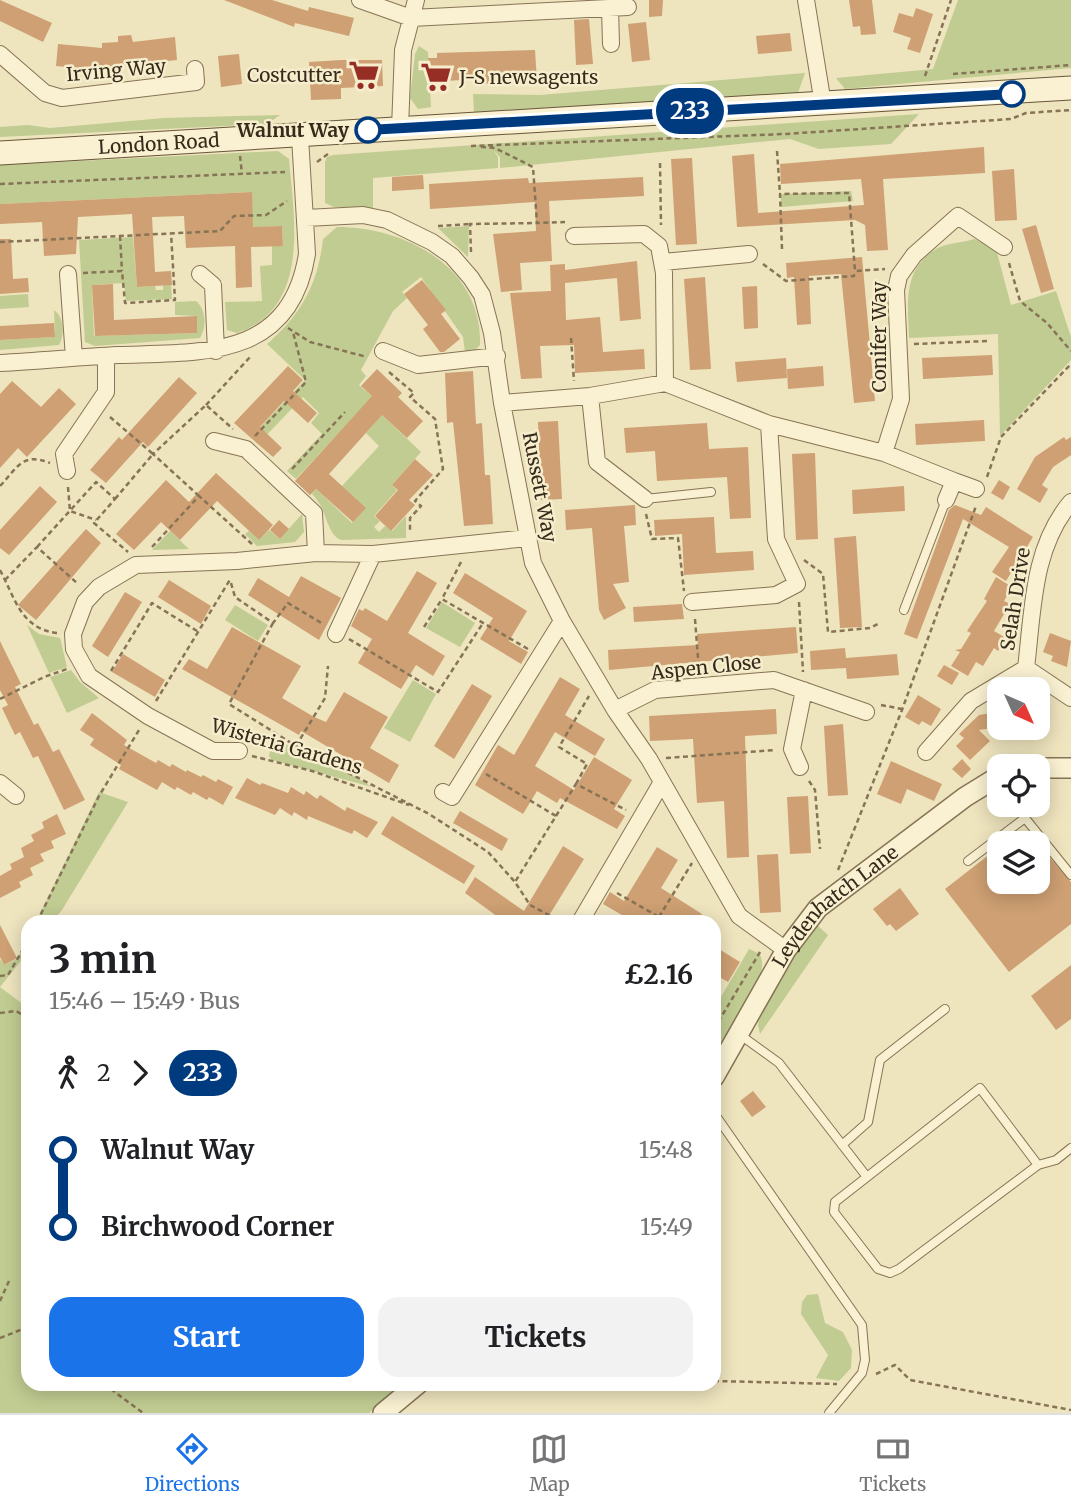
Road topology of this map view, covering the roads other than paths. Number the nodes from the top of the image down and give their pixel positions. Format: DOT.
graph roads {
  1 [pos="360,0"];
  2 [pos="416,0"];
  3 [pos="806,0"];
  4 [pos="628,7"];
  5 [pos="610,8"];
  6 [pos="411,18"];
  7 [pos="611,44"];
  8 [pos="0,54"];
  9 [pos="195,69"];
  10 [pos="1071,88"];
  11 [pos="823,104"];
  12 [pos="400,128"];
  13 [pos="300,138"];
  14 [pos="0,153"];
  15 [pos="306,218"];
  16 [pos="574,236"];
  17 [pos="1004,247"];
  18 [pos="661,254"];
  19 [pos="749,254"];
  20 [pos="68,274"];
  21 [pos="200,274"];
  22 [pos="216,351"];
  23 [pos="106,355"];
  24 [pos="497,356"];
  25 [pos="74,358"];
  26 [pos="380,359"];
  27 [pos="0,363"];
  28 [pos="664,383"];
  29 [pos="590,396"];
  30 [pos="502,403"];
  31 [pos="769,424"];
  32 [pos="214,441"];
  33 [pos="884,453"];
  34 [pos="66,471"];
  35 [pos="954,481"];
  36 [pos="980,490"];
  37 [pos="711,492"];
  38 [pos="643,497"];
  39 [pos="946,500"];
  40 [pos="1071,502"];
  41 [pos="528,538"];
  42 [pos="316,553"];
  43 [pos="373,554"];
  44 [pos="692,602"];
  45 [pos="904,610"];
  46 [pos="562,621"];
  47 [pos="337,633"];
  48 [pos="1026,668"];
  49 [pos="803,690"];
  50 [pos="1071,698"];
  51 [pos="615,710"];
  52 [pos="866,712"];
  53 [pos="239,751"];
  54 [pos="926,752"];
  55 [pos="800,766"];
  56 [pos="1050,768"];
  57 [pos="1071,768"];
  58 [pos="662,782"];
  59 [pos="0,783"];
  60 [pos="987,784"];
  61 [pos="443,792"];
  62 [pos="16,796"];
  63 [pos="1025,818"];
  64 [pos="968,861"];
  65 [pos="1071,876"];
  66 [pos="584,915"];
  67 [pos="778,944"];
  68 [pos="945,1009"];
  69 [pos="739,1034"];
  70 [pos="721,1065"];
  71 [pos="721,1123"];
  72 [pos="842,1144"];
  73 [pos="1071,1148"];
  74 [pos="1038,1165"];
  75 [pos="867,1177"];
  76 [pos="410,1391"];
  77 [pos="383,1413"];
  78 [pos="829,1413"];
  1 -- 6 [label="street"];
  2 -- 6 [label="street"];
  3 -- 11 [label="street"];
  4 -- 5 [label="street"];
  5 -- 6 [label="street"];
  5 -- 7 [label="street"];
  6 -- 12 [label="street"];
  8 -- 9 [label="street, Irving Way"];
  10 -- 11 [label="main road, London Road"];
  11 -- 12 [label="main road, London Road"];
  12 -- 13 [label="main road, London Road"];
  13 -- 14 [label="main road, London Road"];
  13 -- 15 [label="street"];
  15 -- 22 [label="street"];
  15 -- 24 [label="street, Russett Way"];
  16 -- 18 [label="street"];
  17 -- 33 [label="street, Conifer Way"];
  18 -- 19 [label="street"];
  18 -- 28 [label="street"];
  20 -- 25 [label="street"];
  21 -- 22 [label="street"];
  22 -- 23 [label="street"];
  23 -- 25 [label="street"];
  23 -- 34 [label="street"];
  24 -- 26 [label="street"];
  24 -- 30 [label="street, Russett Way"];
  25 -- 27 [label="street"];
  28 -- 29 [label="street"];
  28 -- 31 [label="street"];
  29 -- 30 [label="street"];
  29 -- 38 [label="street"];
  30 -- 41 [label="street, Russett Way"];
  31 -- 33 [label="street"];
  31 -- 44 [label="street"];
  32 -- 42 [label="street"];
  33 -- 35 [label="street"];
  35 -- 36 [label="street"];
  35 -- 39 [label="street"];
  37 -- 38 [label="lane"];
  39 -- 45 [label="lane"];
  40 -- 48 [label="street, Selah Drive"];
  41 -- 43 [label="street, Wisteria Gardens"];
  41 -- 46 [label="street, Russett Way"];
  42 -- 43 [label="street, Wisteria Gardens"];
  42 -- 53 [label="street, Wisteria Gardens"];
  43 -- 47 [label="street"];
  46 -- 51 [label="street, Russett Way"];
  46 -- 61 [label="street"];
  48 -- 50 [label="street, Selah Drive"];
  48 -- 54 [label="street, Selah Drive"];
  49 -- 51 [label="street, Aspen Close"];
  49 -- 52 [label="street, Aspen Close"];
  49 -- 55 [label="street"];
  51 -- 58 [label="street, Russett Way"];
  56 -- 57 [label="street"];
  58 -- 66 [label="street"];
  58 -- 67 [label="street, Russett Way"];
  59 -- 62 [label="street"];
  60 -- 67 [label="street, Leydenhatch Lane"];
  63 -- 64 [label="lane"];
  63 -- 65 [label="lane"];
  67 -- 69 [label="street, Leydenhatch Lane"];
  68 -- 72 [label="lane"];
  69 -- 70 [label="street, Leydenhatch Lane"];
  69 -- 72 [label="lane"];
  71 -- 78 [label="lane"];
  72 -- 75 [label="lane"];
  73 -- 74 [label="lane"];
  74 -- 75 [label="lane"];
  74 -- 75 [label="lane"];
  76 -- 77 [label="street"];
}
